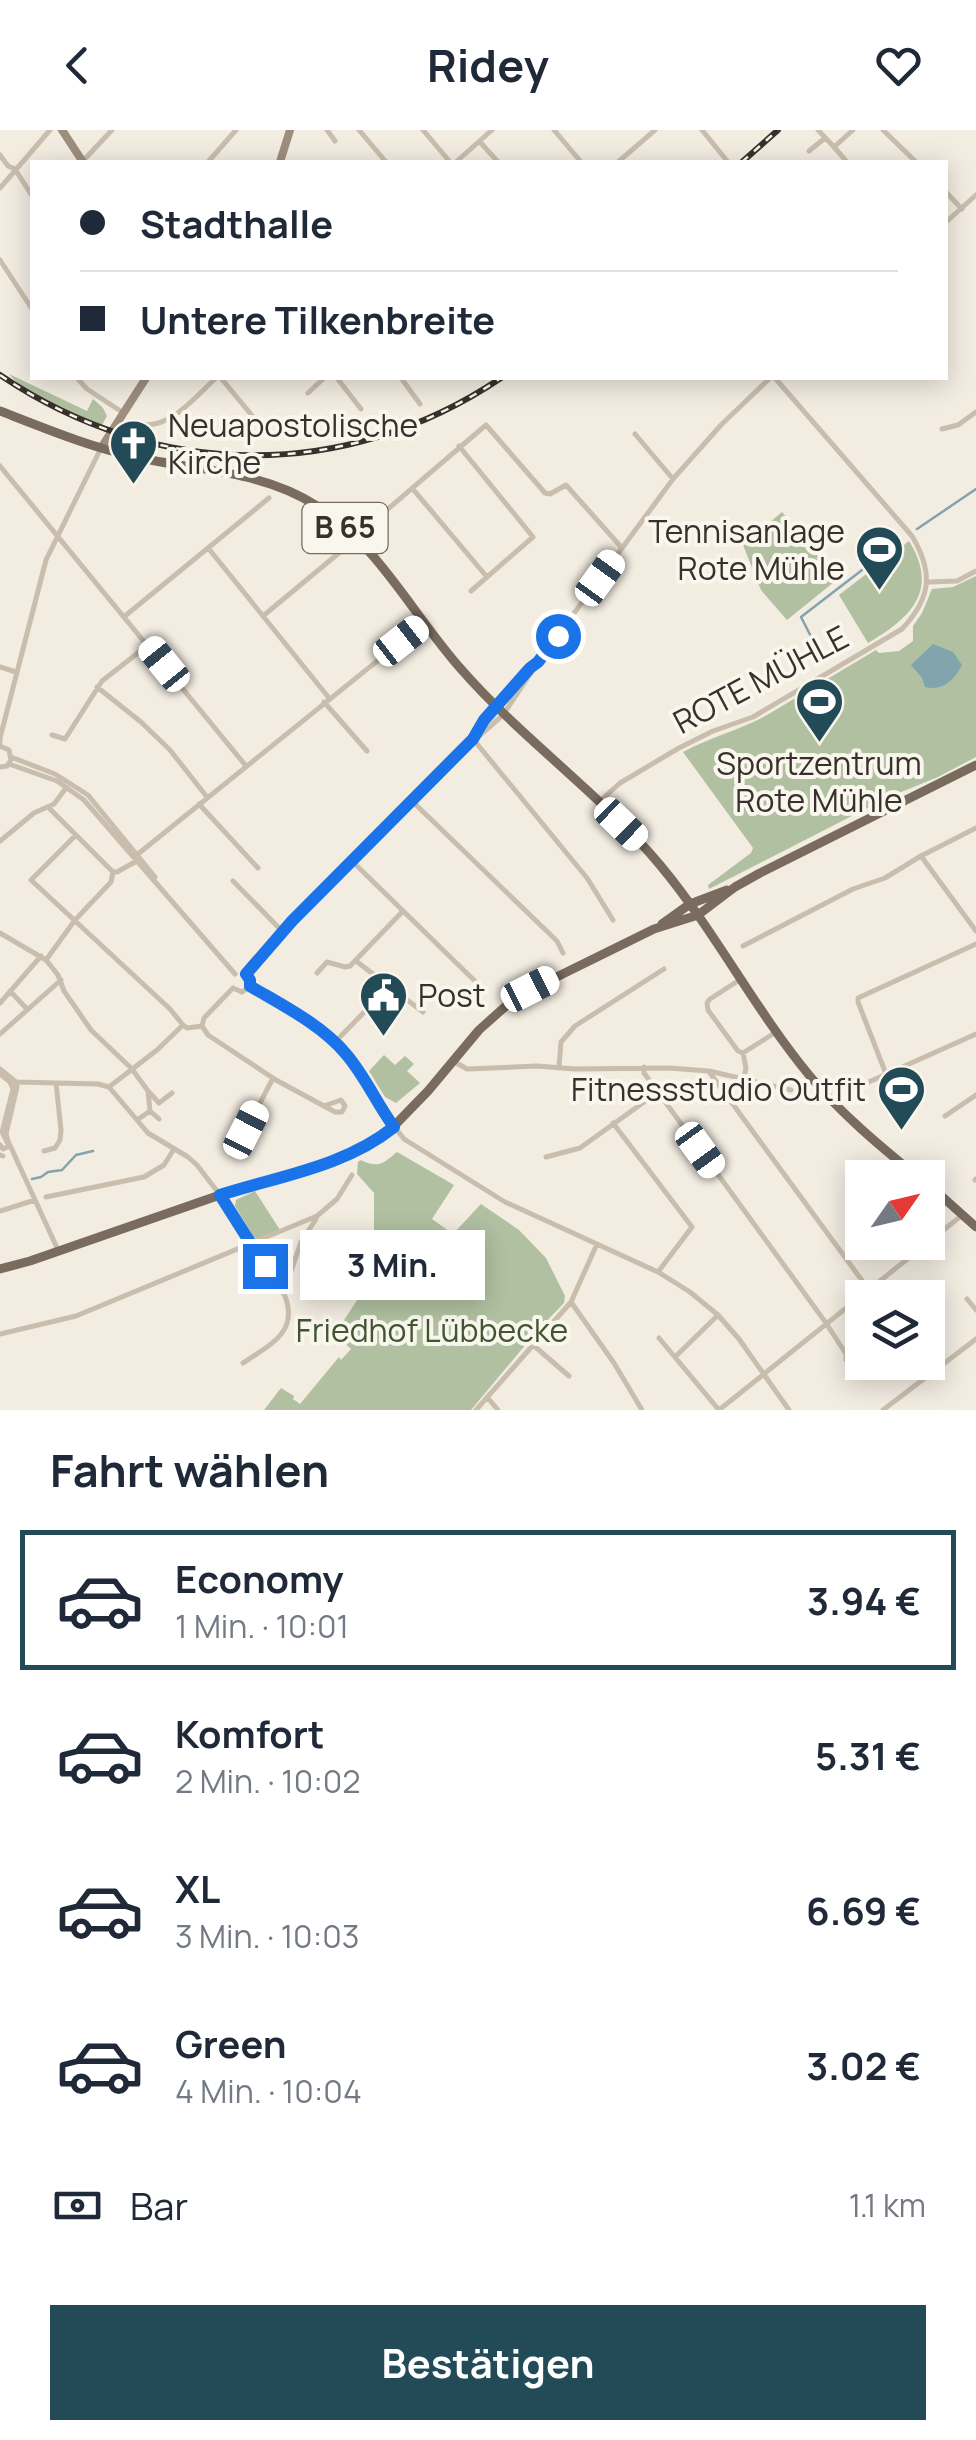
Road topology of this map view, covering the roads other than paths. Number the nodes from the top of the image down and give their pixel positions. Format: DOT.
graph roads {
  1 [pos="50,130"];
  2 [pos="62,130"];
  3 [pos="112,130"];
  4 [pos="236,130"];
  5 [pos="290,130"];
  6 [pos="327,130"];
  7 [pos="359,130"];
  8 [pos="422,130"];
  9 [pos="492,130"];
  10 [pos="554,130"];
  11 [pos="655,130"];
  12 [pos="702,130"];
  13 [pos="818,130"];
  14 [pos="853,130"];
  15 [pos="883,130"];
  16 [pos="825,138"];
  17 [pos="335,140"];
  18 [pos="480,141"];
  19 [pos="834,147"];
  20 [pos="809,151"];
  21 [pos="0,155"];
  22 [pos="81,160"];
  23 [pos="84,160"];
  24 [pos="210,160"];
  25 [pos="281,160"];
  26 [pos="384,160"];
  27 [pos="451,160"];
  28 [pos="456,160"];
  29 [pos="496,160"];
  30 [pos="580,160"];
  31 [pos="620,160"];
  32 [pos="726,160"];
  33 [pos="845,160"];
  34 [pos="914,160"];
  35 [pos="16,170"];
  36 [pos="0,188"];
  37 [pos="30,193"];
  38 [pos="948,194"];
  39 [pos="976,195"];
  40 [pos="962,208"];
  41 [pos="948,220"];
  42 [pos="0,260"];
  43 [pos="30,306"];
  44 [pos="79,380"];
  45 [pos="145,380"];
  46 [pos="217,380"];
  47 [pos="221,380"];
  48 [pos="322,380"];
  49 [pos="338,380"];
  50 [pos="402,380"];
  51 [pos="770,380"];
  52 [pos="774,380"];
  53 [pos="308,393"];
  54 [pos="420,404"];
  55 [pos="360,409"];
  56 [pos="0,410"];
  57 [pos="976,412"];
  58 [pos="120,416"];
  59 [pos="142,424"];
  60 [pos="942,429"];
  61 [pos="635,434"];
  62 [pos="268,435"];
  63 [pos="459,446"];
  64 [pos="101,448"];
  65 [pos="138,458"];
  66 [pos="1,470"];
  67 [pos="673,479"];
  68 [pos="412,488"];
  69 [pos="269,498"];
  70 [pos="57,533"];
  71 [pos="357,538"];
  72 [pos="622,548"];
  73 [pos="209,549"];
  74 [pos="976,571"];
  75 [pos="486,577"];
  76 [pos="928,582"];
  77 [pos="471,591"];
  78 [pos="125,616"];
  79 [pos="263,616"];
  80 [pos="425,622"];
  81 [pos="148,645"];
  82 [pos="0,668"];
  83 [pos="16,672"];
  84 [pos="97,687"];
  85 [pos="326,700"];
  86 [pos="503,715"];
  87 [pos="52,735"];
  88 [pos="473,739"];
  89 [pos="0,746"];
  90 [pos="368,751"];
  91 [pos="10,760"];
  92 [pos="976,765"];
  93 [pos="246,766"];
  94 [pos="0,767"];
  95 [pos="70,785"];
  96 [pos="208,798"];
  97 [pos="413,802"];
  98 [pos="598,803"];
  99 [pos="200,804"];
  100 [pos="49,808"];
  101 [pos="976,828"];
  102 [pos="76,836"];
  103 [pos="0,842"];
  104 [pos="921,856"];
  105 [pos="137,858"];
  106 [pos="352,862"];
  107 [pos="258,868"];
  108 [pos="114,872"];
  109 [pos="234,880"];
  110 [pos="735,887"];
  111 [pos="690,904"];
  112 [pos="403,911"];
  113 [pos="698,915"];
  114 [pos="75,920"];
  115 [pos="613,920"];
  116 [pos="654,929"];
  117 [pos="976,931"];
  118 [pos="284,932"];
  119 [pos="0,934"];
  120 [pos="976,944"];
  121 [pos="743,946"];
  122 [pos="563,952"];
  123 [pos="43,958"];
  124 [pos="356,961"];
  125 [pos="664,968"];
  126 [pos="318,972"];
  127 [pos="235,974"];
  128 [pos="246,974"];
  129 [pos="741,979"];
  130 [pos="61,980"];
  131 [pos="250,986"];
  132 [pos="481,987"];
  133 [pos="233,988"];
  134 [pos="10,992"];
  135 [pos="379,996"];
  136 [pos="0,1003"];
  137 [pos="26,1008"];
  138 [pos="422,1012"];
  139 [pos="183,1025"];
  140 [pos="202,1026"];
  141 [pos="776,1032"];
  142 [pos="0,1034"];
  143 [pos="976,1034"];
  144 [pos="336,1042"];
  145 [pos="743,1053"];
  146 [pos="452,1061"];
  147 [pos="559,1067"];
  148 [pos="644,1067"];
  149 [pos="132,1069"];
  150 [pos="708,1071"];
  151 [pos="0,1072"];
  152 [pos="886,1074"];
  153 [pos="273,1078"];
  154 [pos="744,1078"];
  155 [pos="16,1082"];
  156 [pos="56,1083"];
  157 [pos="109,1087"];
  158 [pos="791,1090"];
  159 [pos="148,1091"];
  160 [pos="658,1092"];
  161 [pos="172,1093"];
  162 [pos="976,1096"];
  163 [pos="830,1100"];
  164 [pos="324,1106"];
  165 [pos="150,1111"];
  166 [pos="945,1116"];
  167 [pos="159,1118"];
  168 [pos="139,1123"];
  169 [pos="614,1124"];
  170 [pos="394,1127"];
  171 [pos="233,1137"];
  172 [pos="0,1145"];
  173 [pos="174,1148"];
  174 [pos="44,1150"];
  175 [pos="546,1157"];
  176 [pos="897,1160"];
  177 [pos="352,1175"];
  178 [pos="220,1195"];
  179 [pos="46,1197"];
  180 [pos="945,1199"];
  181 [pos="35,1200"];
  182 [pos="0,1211"];
  183 [pos="963,1214"];
  184 [pos="317,1216"];
  185 [pos="976,1227"];
  186 [pos="597,1244"];
  187 [pos="251,1245"];
  188 [pos="58,1250"];
  189 [pos="0,1268"];
  190 [pos="658,1272"];
  191 [pos="862,1280"];
  192 [pos="881,1280"];
  193 [pos="280,1287"];
  194 [pos="968,1299"];
  195 [pos="571,1302"];
  196 [pos="845,1308"];
  197 [pos="976,1310"];
  198 [pos="718,1315"];
  199 [pos="826,1323"];
  200 [pos="0,1334"];
  201 [pos="660,1338"];
  202 [pos="976,1339"];
  203 [pos="533,1346"];
  204 [pos="845,1352"];
  205 [pos="676,1356"];
  206 [pos="243,1362"];
  207 [pos="764,1374"];
  208 [pos="569,1376"];
  209 [pos="487,1397"];
  210 [pos="476,1410"];
  211 [pos="498,1410"];
  212 [pos="642,1410"];
  213 [pos="719,1410"];
  214 [pos="789,1410"];
  215 [pos="883,1410"];
  1 -- 35 [label="street"];
  2 -- 22 [label="street"];
  3 -- 23 [label="street"];
  4 -- 24 [label="street"];
  5 -- 25 [label="street"];
  6 -- 17 [label="street"];
  7 -- 26 [label="street"];
  8 -- 27 [label="street"];
  9 -- 18 [label="street"];
  10 -- 30 [label="street"];
  11 -- 31 [label="street"];
  12 -- 32 [label="street"];
  13 -- 16 [label="street"];
  14 -- 19 [label="street"];
  15 -- 34 [label="street"];
  16 -- 19 [label="street"];
  16 -- 20 [label="street"];
  18 -- 28 [label="street"];
  18 -- 29 [label="street"];
  19 -- 33 [label="street"];
  21 -- 35 [label="street"];
  35 -- 36 [label="street"];
  35 -- 37 [label="street"];
  38 -- 40 [label="street"];
  39 -- 40 [label="street"];
  40 -- 41 [label="street"];
  42 -- 43 [label="street"];
  44 -- 58 [label="street"];
  45 -- 58 [label="street"];
  46 -- 59 [label="street"];
  47 -- 62 [label="street"];
  48 -- 53 [label="street"];
  49 -- 55 [label="street"];
  50 -- 54 [label="street"];
  51 -- 67 [label="street"];
  52 -- 76 [label="street"];
  56 -- 64 [label="main road, B 65"];
  57 -- 60 [label="street"];
  58 -- 64 [label="street"];
  58 -- 65 [label="street"];
  61 -- 67 [label="street"];
  63 -- 68 [label="street"];
  63 -- 72 [label="street"];
  63 -- 75 [label="street"];
  64 -- 65 [label="main road, B 65"];
  64 -- 70 [label="street"];
  65 -- 71 [label="main road, B 65"];
  66 -- 70 [label="street"];
  67 -- 72 [label="street"];
  68 -- 71 [label="street"];
  68 -- 75 [label="street"];
  69 -- 73 [label="street"];
  70 -- 78 [label="street"];
  70 -- 83 [label="street"];
  71 -- 79 [label="street"];
  71 -- 80 [label="main road, B 65"];
  72 -- 86 [label="street"];
  73 -- 78 [label="street"];
  73 -- 79 [label="street"];
  74 -- 76 [label="street"];
  75 -- 77 [label="street"];
  76 -- 98 [label="street, ROTE MÜHLE"];
  78 -- 81 [label="street"];
  79 -- 85 [label="street"];
  80 -- 85 [label="street"];
  80 -- 86 [label="main road, B 65"];
  81 -- 84 [label="street"];
  81 -- 93 [label="street"];
  82 -- 83 [label="street"];
  83 -- 89 [label="street"];
  84 -- 87 [label="street"];
  84 -- 96 [label="street"];
  85 -- 90 [label="street"];
  85 -- 93 [label="street"];
  86 -- 88 [label="street"];
  86 -- 98 [label="main road"];
  88 -- 97 [label="street"];
  88 -- 115 [label="street"];
  89 -- 91 [label="street"];
  91 -- 94 [label="street"];
  91 -- 95 [label="street"];
  92 -- 110 [label="main road"];
  93 -- 96 [label="street"];
  95 -- 100 [label="street"];
  95 -- 105 [label="street"];
  96 -- 99 [label="street"];
  97 -- 106 [label="street"];
  97 -- 122 [label="street"];
  98 -- 111 [label="main road"];
  99 -- 105 [label="street"];
  99 -- 107 [label="street"];
  100 -- 102 [label="street"];
  100 -- 103 [label="street"];
  101 -- 104 [label="street"];
  102 -- 108 [label="street"];
  102 -- 114 [label="street"];
  104 -- 117 [label="street"];
  104 -- 121 [label="street"];
  105 -- 108 [label="street"];
  105 -- 127 [label="street"];
  106 -- 112 [label="street"];
  106 -- 118 [label="street"];
  108 -- 114 [label="street"];
  109 -- 118 [label="street"];
  110 -- 111 [label="main road"];
  110 -- 113 [label="main road"];
  111 -- 113 [label="main road"];
  111 -- 116 [label="main road"];
  112 -- 124 [label="street"];
  112 -- 132 [label="street"];
  113 -- 116 [label="main road"];
  113 -- 129 [label="main road"];
  114 -- 123 [label="street"];
  114 -- 139 [label="street"];
  116 -- 146 [label="main road"];
  118 -- 128 [label="street"];
  119 -- 123 [label="street"];
  120 -- 152 [label="street"];
  123 -- 130 [label="street"];
  123 -- 134 [label="street"];
  124 -- 126 [label="street"];
  124 -- 138 [label="street"];
  125 -- 147 [label="street"];
  127 -- 128 [label="street"];
  127 -- 133 [label="street"];
  128 -- 131 [label="street"];
  129 -- 141 [label="main road"];
  129 -- 145 [label="street"];
  130 -- 137 [label="street"];
  130 -- 149 [label="street"];
  131 -- 133 [label="street"];
  131 -- 144 [label="street"];
  133 -- 140 [label="street"];
  134 -- 136 [label="street"];
  134 -- 137 [label="street"];
  135 -- 144 [label="street"];
  137 -- 142 [label="street"];
  139 -- 140 [label="street"];
  139 -- 149 [label="street"];
  140 -- 153 [label="street"];
  141 -- 145 [label="street"];
  141 -- 163 [label="main road"];
  143 -- 152 [label="street"];
  144 -- 170 [label="street"];
  145 -- 154 [label="street"];
  146 -- 147 [label="street"];
  146 -- 170 [label="main road"];
  147 -- 148 [label="street"];
  148 -- 150 [label="street"];
  148 -- 160 [label="street"];
  149 -- 157 [label="street"];
  149 -- 159 [label="street"];
  150 -- 154 [label="street"];
  150 -- 191 [label="street"];
  151 -- 155 [label="street"];
  151 -- 172 [label="street"];
  152 -- 163 [label="street"];
  153 -- 164 [label="street"];
  153 -- 171 [label="street"];
  154 -- 158 [label="street"];
  155 -- 156 [label="street"];
  155 -- 181 [label="street"];
  156 -- 157 [label="street"];
  156 -- 174 [label="street"];
  157 -- 168 [label="street"];
  159 -- 161 [label="street"];
  159 -- 165 [label="street"];
  160 -- 169 [label="street"];
  160 -- 199 [label="street"];
  162 -- 166 [label="street"];
  163 -- 176 [label="main road"];
  165 -- 167 [label="street"];
  165 -- 168 [label="street"];
  168 -- 173 [label="street"];
  169 -- 175 [label="street"];
  169 -- 190 [label="street"];
  170 -- 178 [label="main road"];
  170 -- 186 [label="street"];
  173 -- 178 [label="street"];
  173 -- 179 [label="street"];
  177 -- 184 [label="street"];
  178 -- 187 [label="street"];
  178 -- 188 [label="main road"];
  180 -- 183 [label="main road"];
  181 -- 182 [label="street"];
  181 -- 188 [label="street"];
  183 -- 185 [label="main road"];
  183 -- 192 [label="street"];
  184 -- 187 [label="street"];
  184 -- 193 [label="street"];
  186 -- 190 [label="street"];
  186 -- 195 [label="street"];
  187 -- 193 [label="street"];
  187 -- 200 [label="street"];
  188 -- 189 [label="main road"];
  190 -- 198 [label="street"];
  193 -- 206 [label="street"];
  194 -- 197 [label="street"];
  195 -- 203 [label="street"];
  195 -- 212 [label="street"];
  196 -- 199 [label="street"];
  198 -- 205 [label="street"];
  198 -- 207 [label="street"];
  199 -- 204 [label="street"];
  199 -- 207 [label="street"];
  201 -- 205 [label="street"];
  202 -- 215 [label="street"];
  203 -- 208 [label="street"];
  203 -- 209 [label="street"];
  205 -- 213 [label="street"];
  207 -- 213 [label="street"];
  207 -- 214 [label="street"];
  209 -- 210 [label="street"];
  209 -- 211 [label="street"];
}
